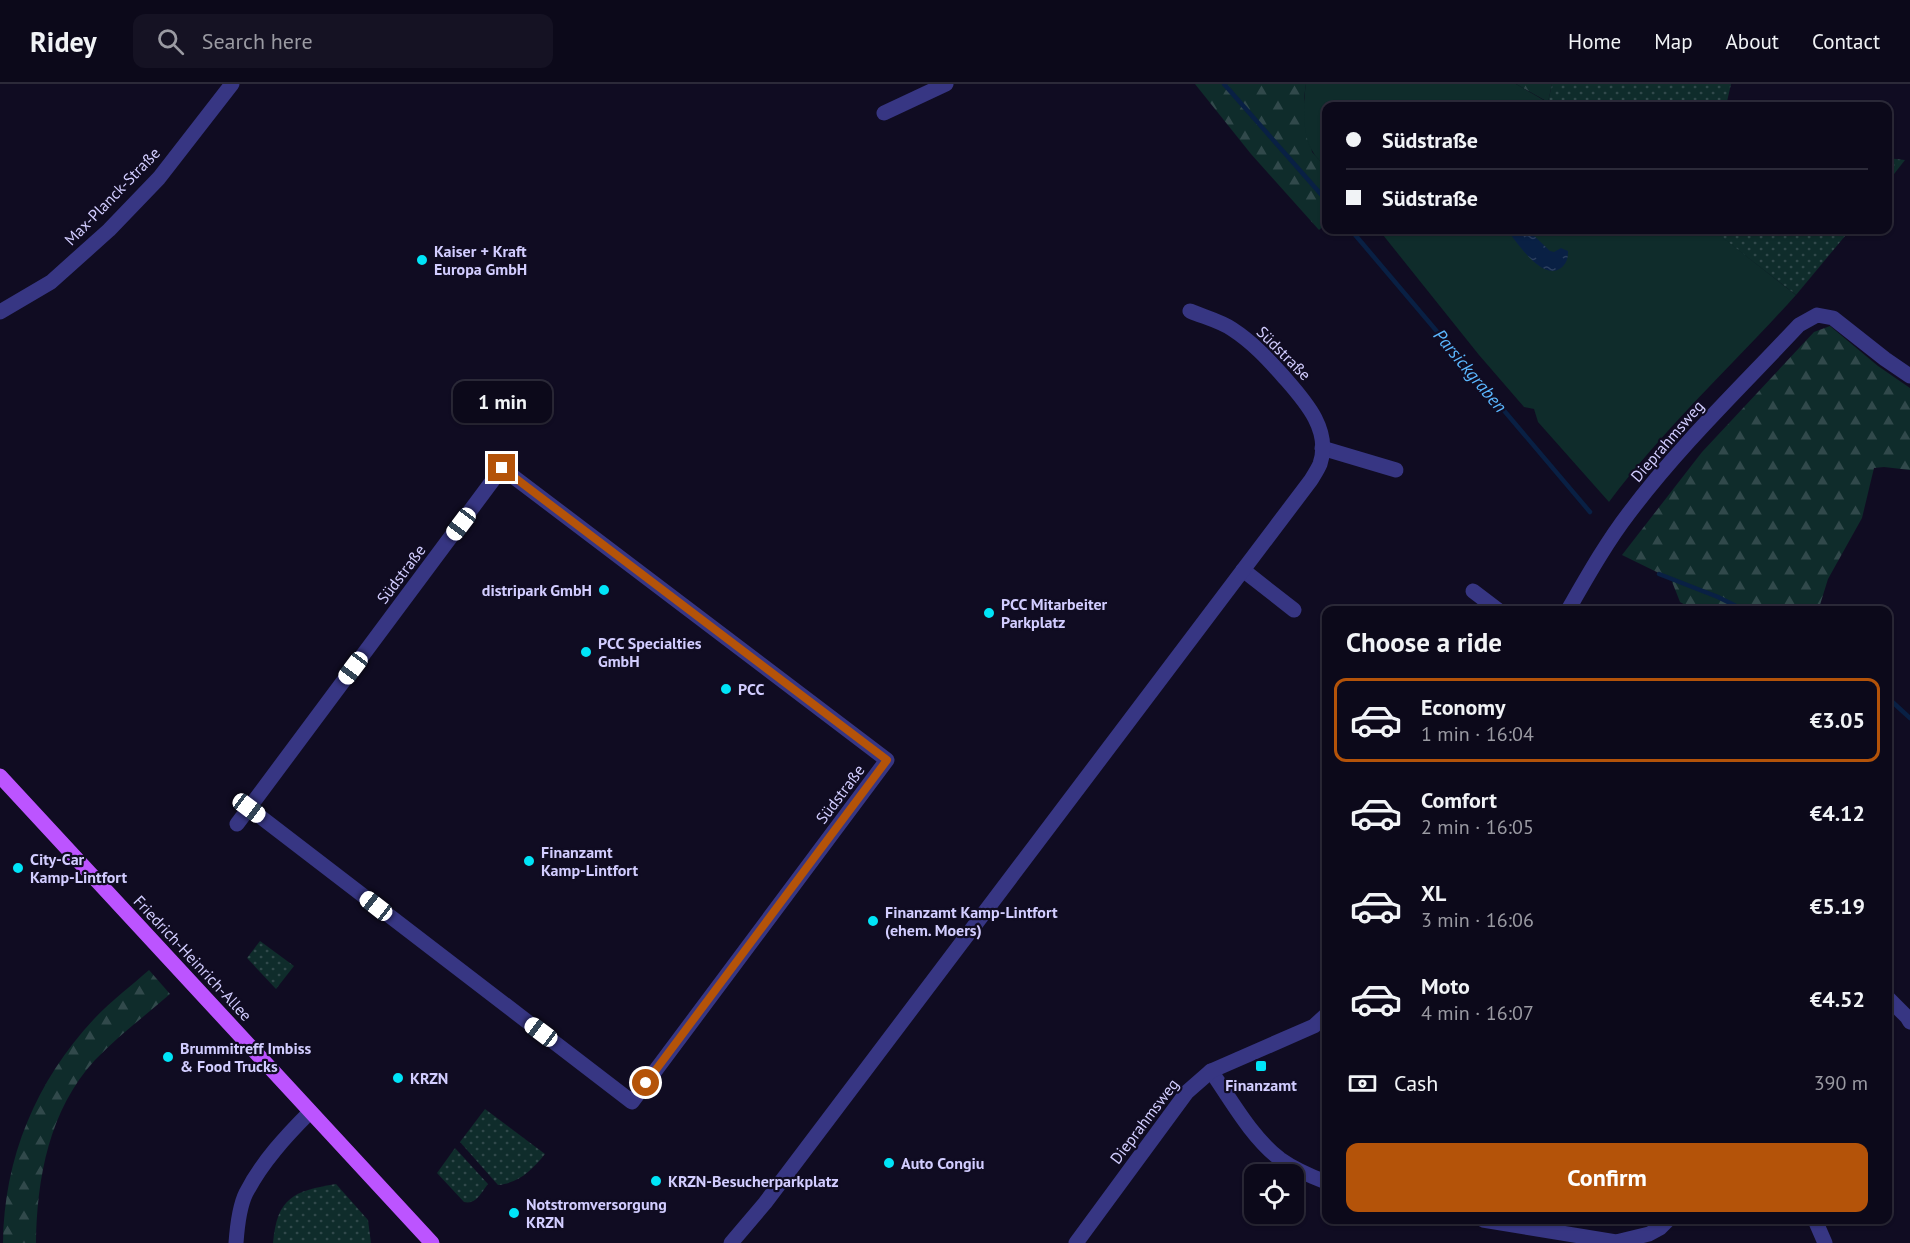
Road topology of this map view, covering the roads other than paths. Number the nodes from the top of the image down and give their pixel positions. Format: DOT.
graph roads {
  1 [pos="232,84"];
  2 [pos="946,84"];
  3 [pos="884,113"];
  4 [pos="1190,311"];
  5 [pos="0,312"];
  6 [pos="1910,376"];
  7 [pos="1322,448"];
  8 [pos="1396,470"];
  9 [pos="1243,570"];
  10 [pos="1473,591"];
  11 [pos="1493,606"];
  12 [pos="1570,606"];
  13 [pos="1294,610"];
  14 [pos="0,776"];
  15 [pos="249,808"];
  16 [pos="237,824"];
  17 [pos="1892,1002"];
  18 [pos="1322,1019"];
  19 [pos="1910,1022"];
  20 [pos="1211,1071"];
  21 [pos="310,1112"];
  22 [pos="1322,1180"];
  23 [pos="1508,1224"];
  24 [pos="1664,1224"];
  25 [pos="1817,1224"];
  26 [pos="1623,1242"];
  27 [pos="236,1243"];
  28 [pos="432,1243"];
  29 [pos="731,1243"];
  30 [pos="1076,1243"];
  31 [pos="1825,1243"];
  1 -- 5 [label="street, Max-Planck-Straße"];
  2 -- 3 [label="street"];
  4 -- 7 [label="street, Südstraße"];
  6 -- 12 [label="street, Dieprahmsweg"];
  7 -- 8 [label="street"];
  7 -- 9 [label="street, Südstraße"];
  9 -- 13 [label="street"];
  9 -- 29 [label="street, Südstraße"];
  10 -- 11 [label="street"];
  14 -- 21 [label="main road, Friedrich-Heinrich-Allee"];
  15 -- 15 [label="street, Südstraße"];
  15 -- 16 [label="street"];
  17 -- 19 [label="street"];
  18 -- 20 [label="street, Dieprahmsweg"];
  20 -- 22 [label="street"];
  20 -- 30 [label="street, Dieprahmsweg"];
  21 -- 27 [label="street"];
  21 -- 28 [label="main road, Friedrich-Heinrich-Allee"];
  23 -- 26 [label="street"];
  24 -- 26 [label="street"];
  25 -- 31 [label="street"];
}
